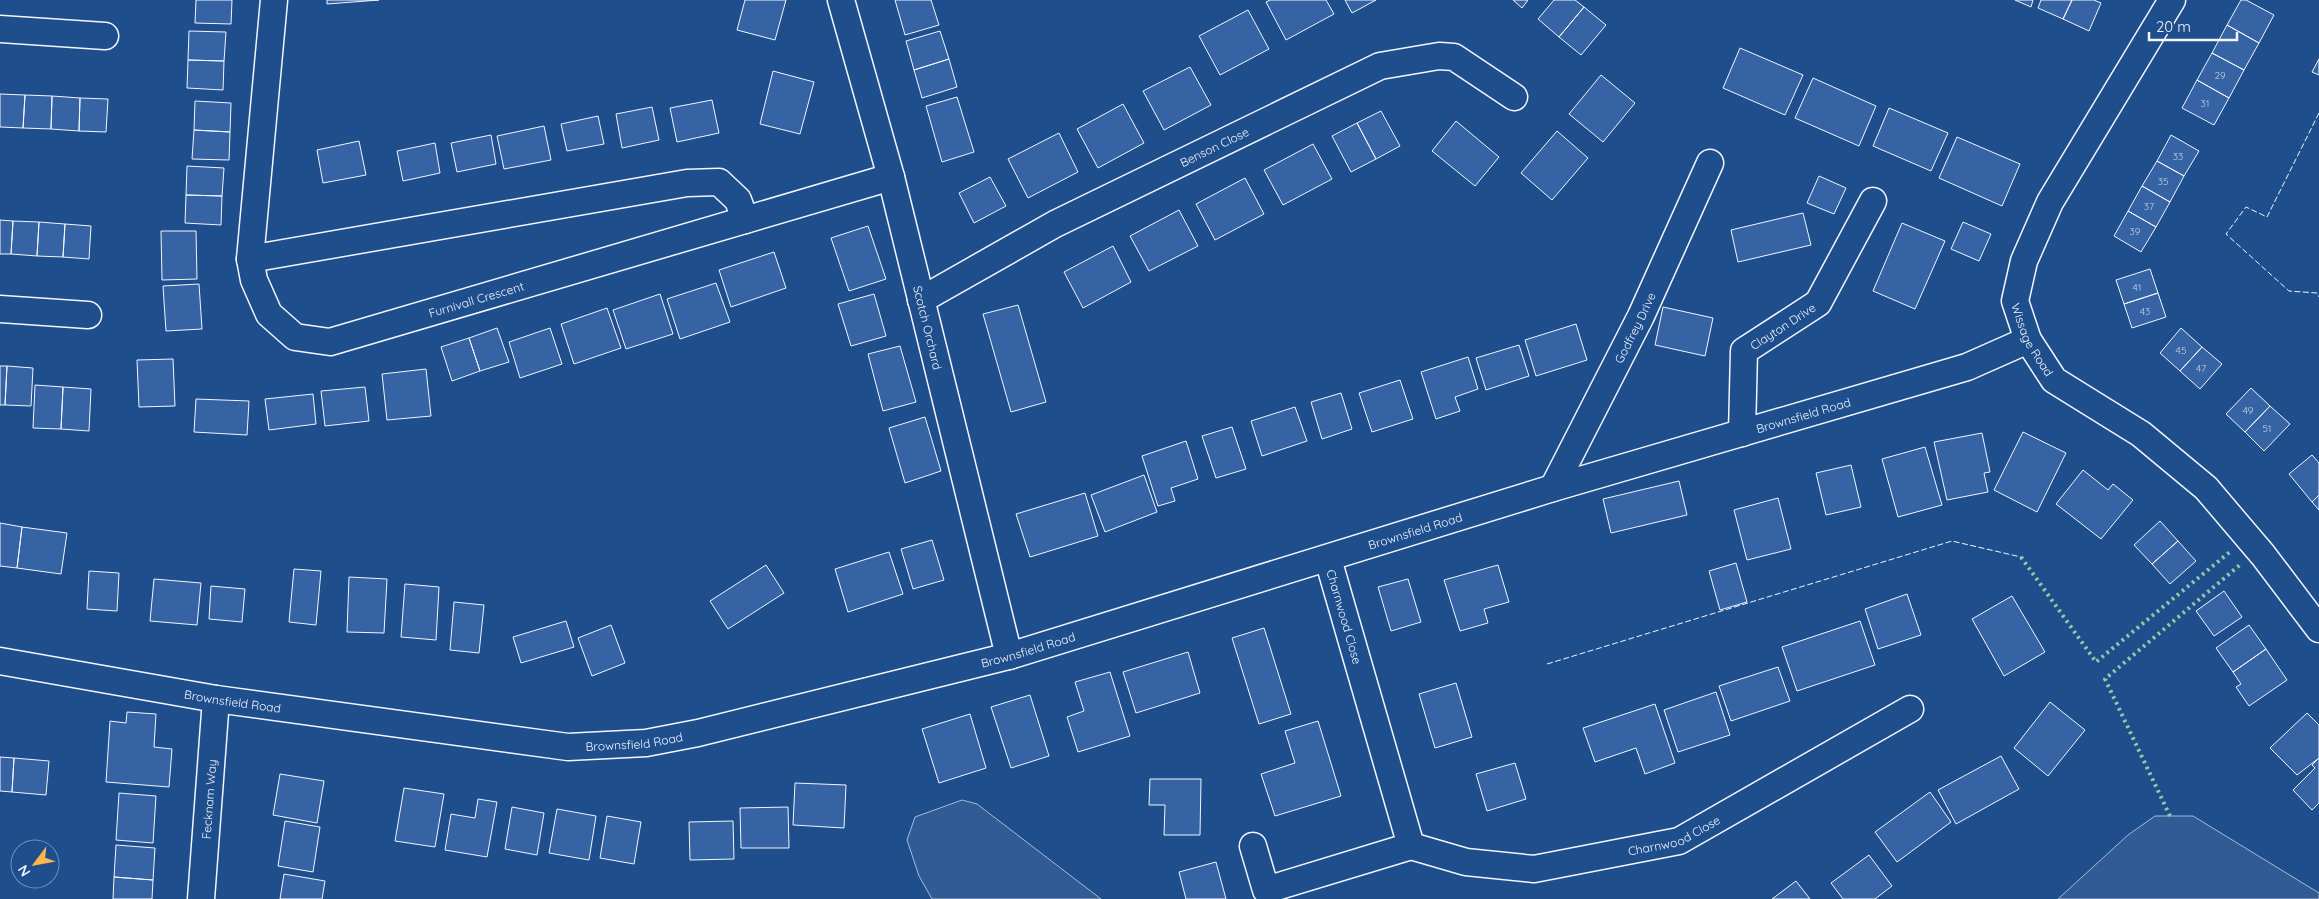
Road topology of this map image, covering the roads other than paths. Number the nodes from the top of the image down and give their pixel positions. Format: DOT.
graph roads {
  1 [pos="274,0"];
  2 [pos="841,0"];
  3 [pos="2172,0"];
  4 [pos="0,29"];
  5 [pos="105,36"];
  6 [pos="1514,97"];
  7 [pos="1710,163"];
  8 [pos="891,177"];
  9 [pos="1873,201"];
  10 [pos="745,220"];
  11 [pos="250,259"];
  12 [pos="921,300"];
  13 [pos="0,310"];
  14 [pos="88,315"];
  15 [pos="2028,340"];
  16 [pos="1742,433"];
  17 [pos="1553,488"];
  18 [pos="1328,559"];
  19 [pos="2319,629"];
  20 [pos="1009,656"];
  21 [pos="0,661"];
  22 [pos="216,699"];
  23 [pos="1910,709"];
  24 [pos="1253,846"];
  25 [pos="1411,846"];
  26 [pos="201,899"];
  1 -- 11 [label="street, Furnivall Crescent"];
  2 -- 8 [label="street, Scotch Orchard"];
  3 -- 15 [label="street, Wissage Road"];
  4 -- 5 [label="street"];
  6 -- 12 [label="street, Benson Close"];
  7 -- 17 [label="street, Godfrey Drive"];
  8 -- 10 [label="street, Furnivall Crescent"];
  8 -- 12 [label="street, Scotch Orchard"];
  9 -- 16 [label="street, Clayton Drive"];
  10 -- 11 [label="street"];
  10 -- 11 [label="street, Furnivall Crescent"];
  12 -- 20 [label="street, Scotch Orchard"];
  13 -- 14 [label="street"];
  15 -- 16 [label="street, Brownsfield Road"];
  15 -- 19 [label="street, Wissage Road"];
  16 -- 17 [label="street, Brownsfield Road"];
  17 -- 18 [label="street, Brownsfield Road"];
  18 -- 20 [label="street, Brownsfield Road"];
  18 -- 25 [label="street, Charnwood Close"];
  20 -- 22 [label="street, Brownsfield Road"];
  21 -- 22 [label="street, Brownsfield Road"];
  22 -- 26 [label="street, Fecknam Way"];
  23 -- 25 [label="street, Charnwood Close"];
  24 -- 25 [label="street"];
}
